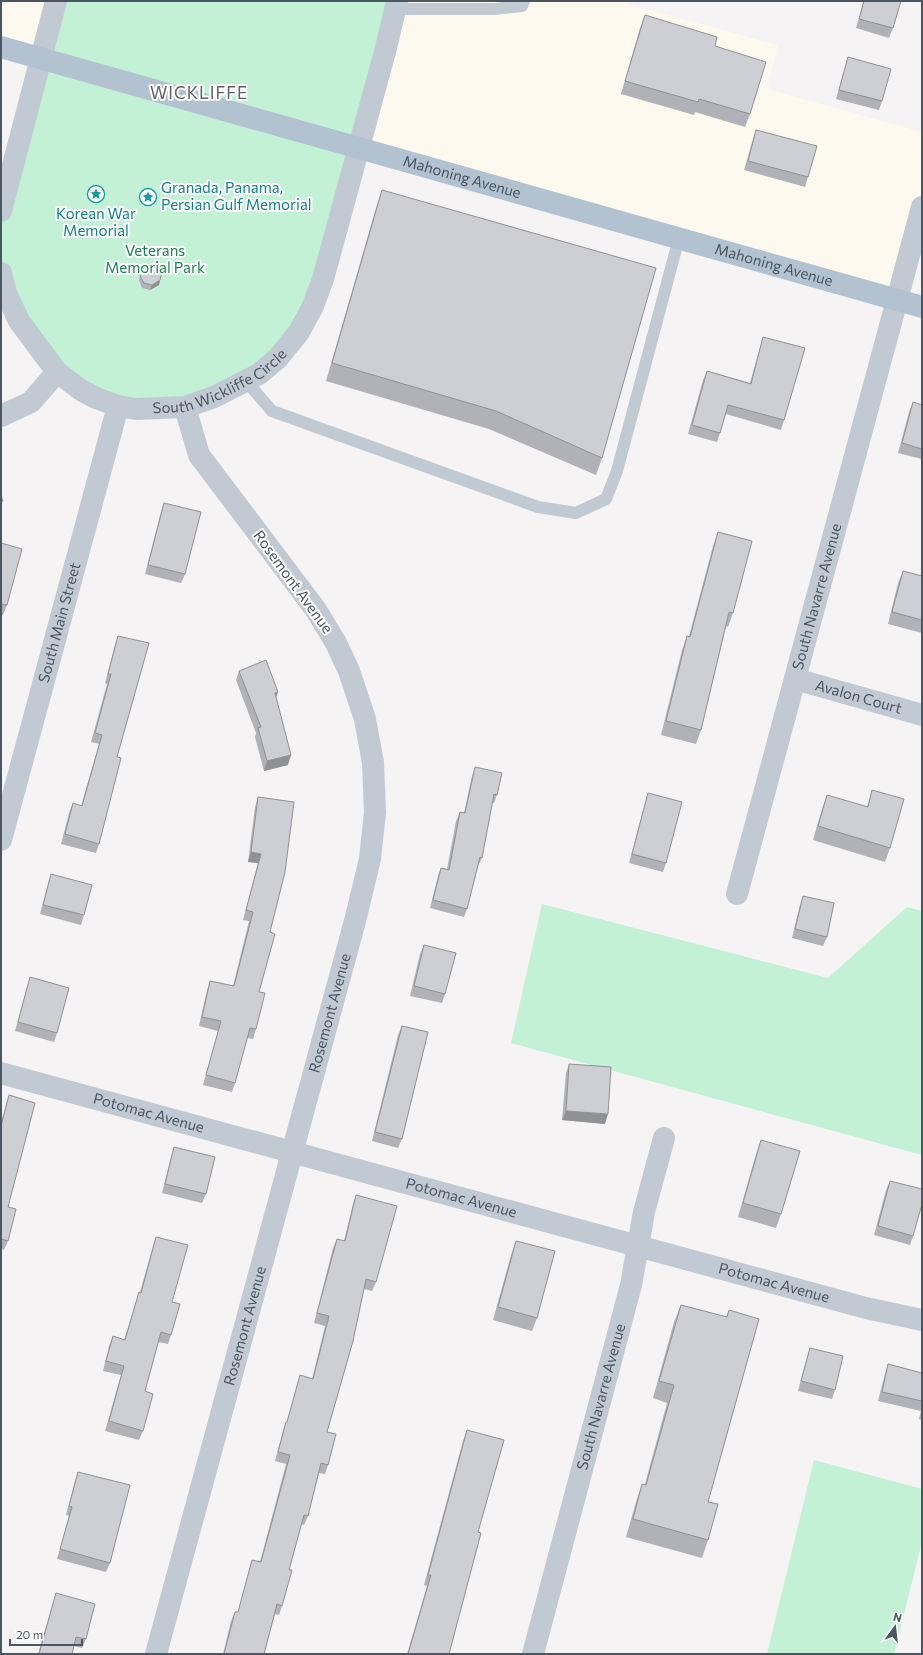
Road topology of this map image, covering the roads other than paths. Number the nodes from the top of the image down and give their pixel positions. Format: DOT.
graph roads {
  1 [pos="56,1"];
  2 [pos="524,1"];
  3 [pos="396,5"];
  4 [pos="1,47"];
  5 [pos="40,58"];
  6 [pos="358,147"];
  7 [pos="6,167"];
  8 [pos="922,206"];
  9 [pos="1,211"];
  10 [pos="679,238"];
  11 [pos="1,274"];
  12 [pos="897,300"];
  13 [pos="922,307"];
  14 [pos="57,372"];
  15 [pos="246,381"];
  16 [pos="118,406"];
  17 [pos="185,407"];
  18 [pos="1,416"];
  19 [pos="795,679"];
  20 [pos="922,715"];
  21 [pos="1,840"];
  22 [pos="737,894"];
  23 [pos="1,1073"];
  24 [pos="664,1138"];
  25 [pos="292,1152"];
  26 [pos="638,1246"];
  27 [pos="922,1320"];
  28 [pos="156,1654"];
  29 [pos="534,1654"];
  1 -- 5 [label="street"];
  2 -- 3 [label="lane"];
  3 -- 6 [label="street, South Wickliffe Circle"];
  4 -- 5 [label="main road, Mahoning Avenue"];
  5 -- 6 [label="main road, Mahoning Avenue"];
  5 -- 7 [label="street"];
  6 -- 10 [label="main road, Mahoning Avenue"];
  6 -- 15 [label="street, South Wickliffe Circle"];
  7 -- 9 [label="street"];
  8 -- 12 [label="street, South Navarre Avenue"];
  10 -- 12 [label="main road, Mahoning Avenue"];
  10 -- 15 [label="lane"];
  11 -- 14 [label="street, South Wickliffe Circle"];
  12 -- 13 [label="main road, Mahoning Avenue"];
  12 -- 19 [label="street, South Navarre Avenue"];
  14 -- 16 [label="street, South Wickliffe Circle"];
  14 -- 18 [label="street"];
  15 -- 17 [label="street, South Wickliffe Circle"];
  16 -- 17 [label="street, South Wickliffe Circle"];
  16 -- 21 [label="street, South Main Street"];
  17 -- 25 [label="street, Rosemont Avenue"];
  19 -- 20 [label="street, Avalon Court"];
  19 -- 22 [label="street, South Navarre Avenue"];
  23 -- 25 [label="street, Potomac Avenue"];
  24 -- 26 [label="street, South Navarre Avenue"];
  25 -- 26 [label="street, Potomac Avenue"];
  25 -- 28 [label="street, Rosemont Avenue"];
  26 -- 27 [label="street, Potomac Avenue"];
  26 -- 29 [label="street, South Navarre Avenue"];
}
